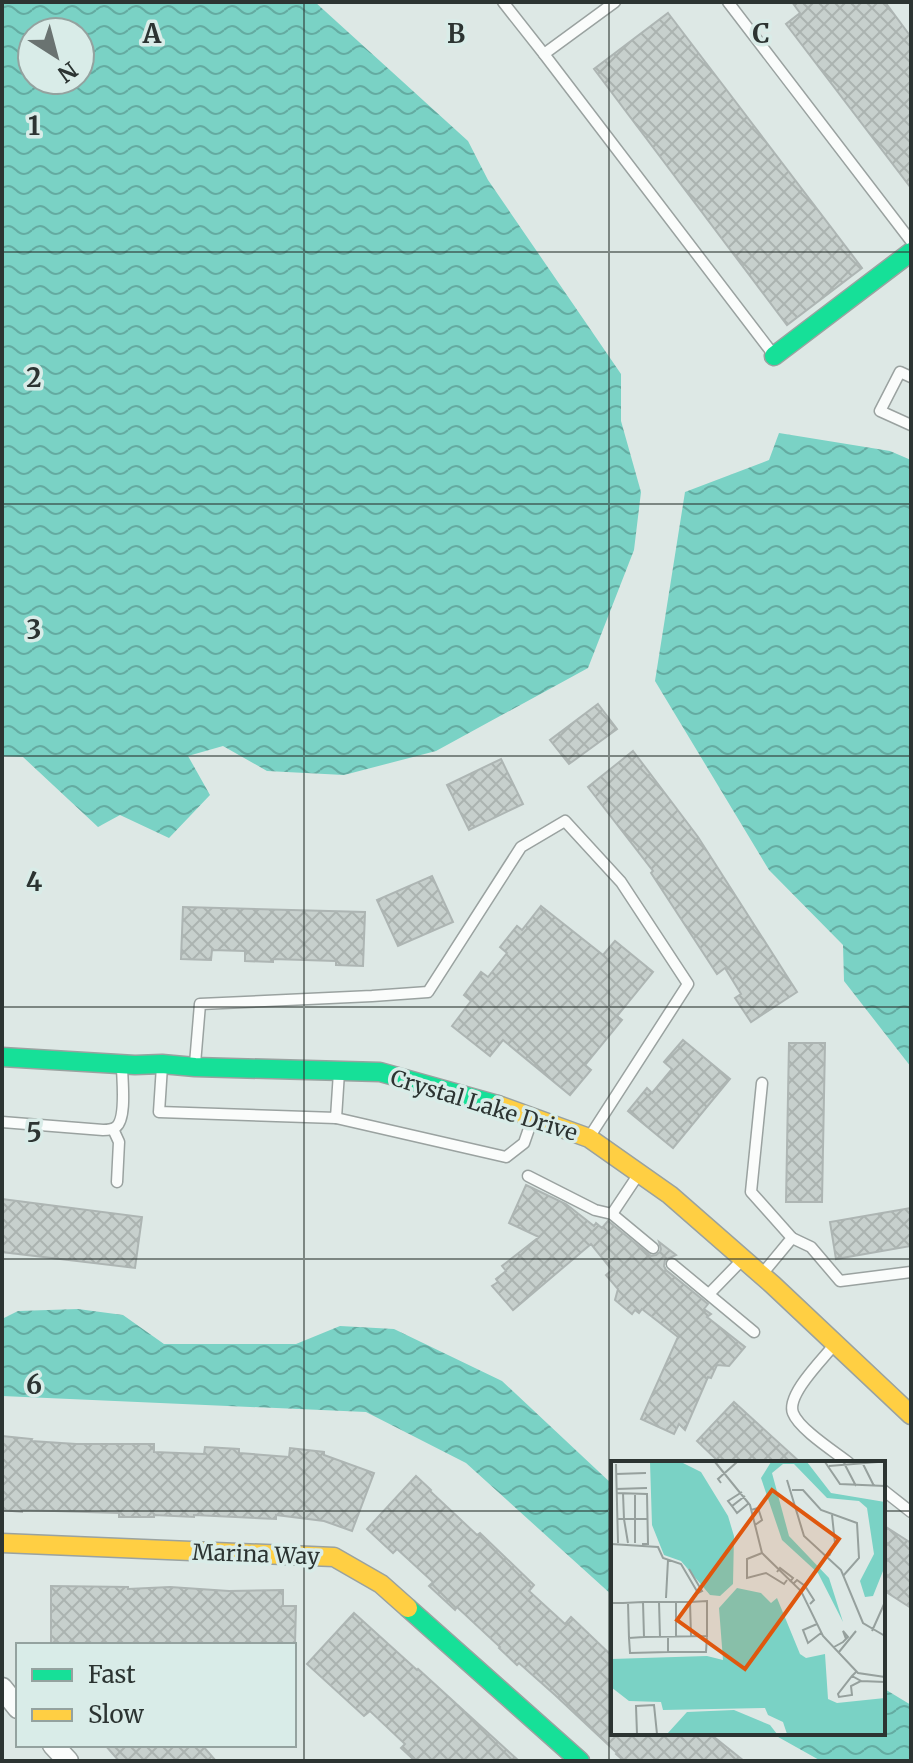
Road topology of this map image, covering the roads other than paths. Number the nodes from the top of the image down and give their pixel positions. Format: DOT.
graph roads {
  1 [pos="503,2"];
  2 [pos="615,2"];
  3 [pos="728,2"];
  4 [pos="544,54"];
  5 [pos="911,241"];
  6 [pos="911,252"];
  7 [pos="774,356"];
  8 [pos="911,377"];
  9 [pos="911,425"];
  10 [pos="2,1057"];
  11 [pos="122,1064"];
  12 [pos="162,1064"];
  13 [pos="195,1067"];
  14 [pos="339,1070"];
  15 [pos="762,1083"];
  16 [pos="336,1118"];
  17 [pos="532,1118"];
  18 [pos="2,1122"];
  19 [pos="113,1129"];
  20 [pos="589,1138"];
  21 [pos="639,1173"];
  22 [pos="528,1176"];
  23 [pos="117,1182"];
  24 [pos="612,1214"];
  25 [pos="792,1238"];
  26 [pos="653,1248"];
  27 [pos="743,1259"];
  28 [pos="672,1264"];
  29 [pos="911,1272"];
  30 [pos="762,1275"];
  31 [pos="709,1294"];
  32 [pos="754,1332"];
  33 [pos="835,1344"];
  34 [pos="911,1415"];
  35 [pos="846,1461"];
  36 [pos="885,1492"];
  37 [pos="911,1512"];
  38 [pos="2,1543"];
  39 [pos="2,1688"];
  40 [pos="16,1706"];
  41 [pos="580,1761"];
  1 -- 4 [label="lane"];
  2 -- 4 [label="lane"];
  3 -- 5 [label="lane"];
  4 -- 7 [label="lane"];
  6 -- 7 [label="street"];
  8 -- 9 [label="lane"];
  10 -- 11 [label="street, Crystal Lake Drive"];
  11 -- 12 [label="street, Crystal Lake Drive"];
  11 -- 19 [label="lane"];
  12 -- 13 [label="street, Crystal Lake Drive"];
  12 -- 16 [label="lane"];
  13 -- 14 [label="street, Crystal Lake Drive"];
  13 -- 20 [label="lane"];
  14 -- 16 [label="lane"];
  14 -- 17 [label="street, Crystal Lake Drive"];
  15 -- 25 [label="lane"];
  16 -- 17 [label="lane"];
  17 -- 20 [label="street, Crystal Lake Drive"];
  18 -- 19 [label="lane"];
  19 -- 23 [label="lane"];
  20 -- 21 [label="street, Crystal Lake Drive"];
  21 -- 24 [label="lane"];
  21 -- 27 [label="street, Crystal Lake Drive"];
  22 -- 24 [label="lane"];
  24 -- 26 [label="lane"];
  25 -- 29 [label="lane"];
  25 -- 30 [label="lane"];
  27 -- 30 [label="street, Crystal Lake Drive"];
  27 -- 31 [label="lane"];
  28 -- 31 [label="lane"];
  30 -- 33 [label="street, Crystal Lake Drive"];
  31 -- 32 [label="lane"];
  33 -- 34 [label="street, Crystal Lake Drive"];
  33 -- 35 [label="lane"];
  36 -- 37 [label="lane"];
  38 -- 41 [label="street, Marina Way"];
  39 -- 40 [label="street"];
}
